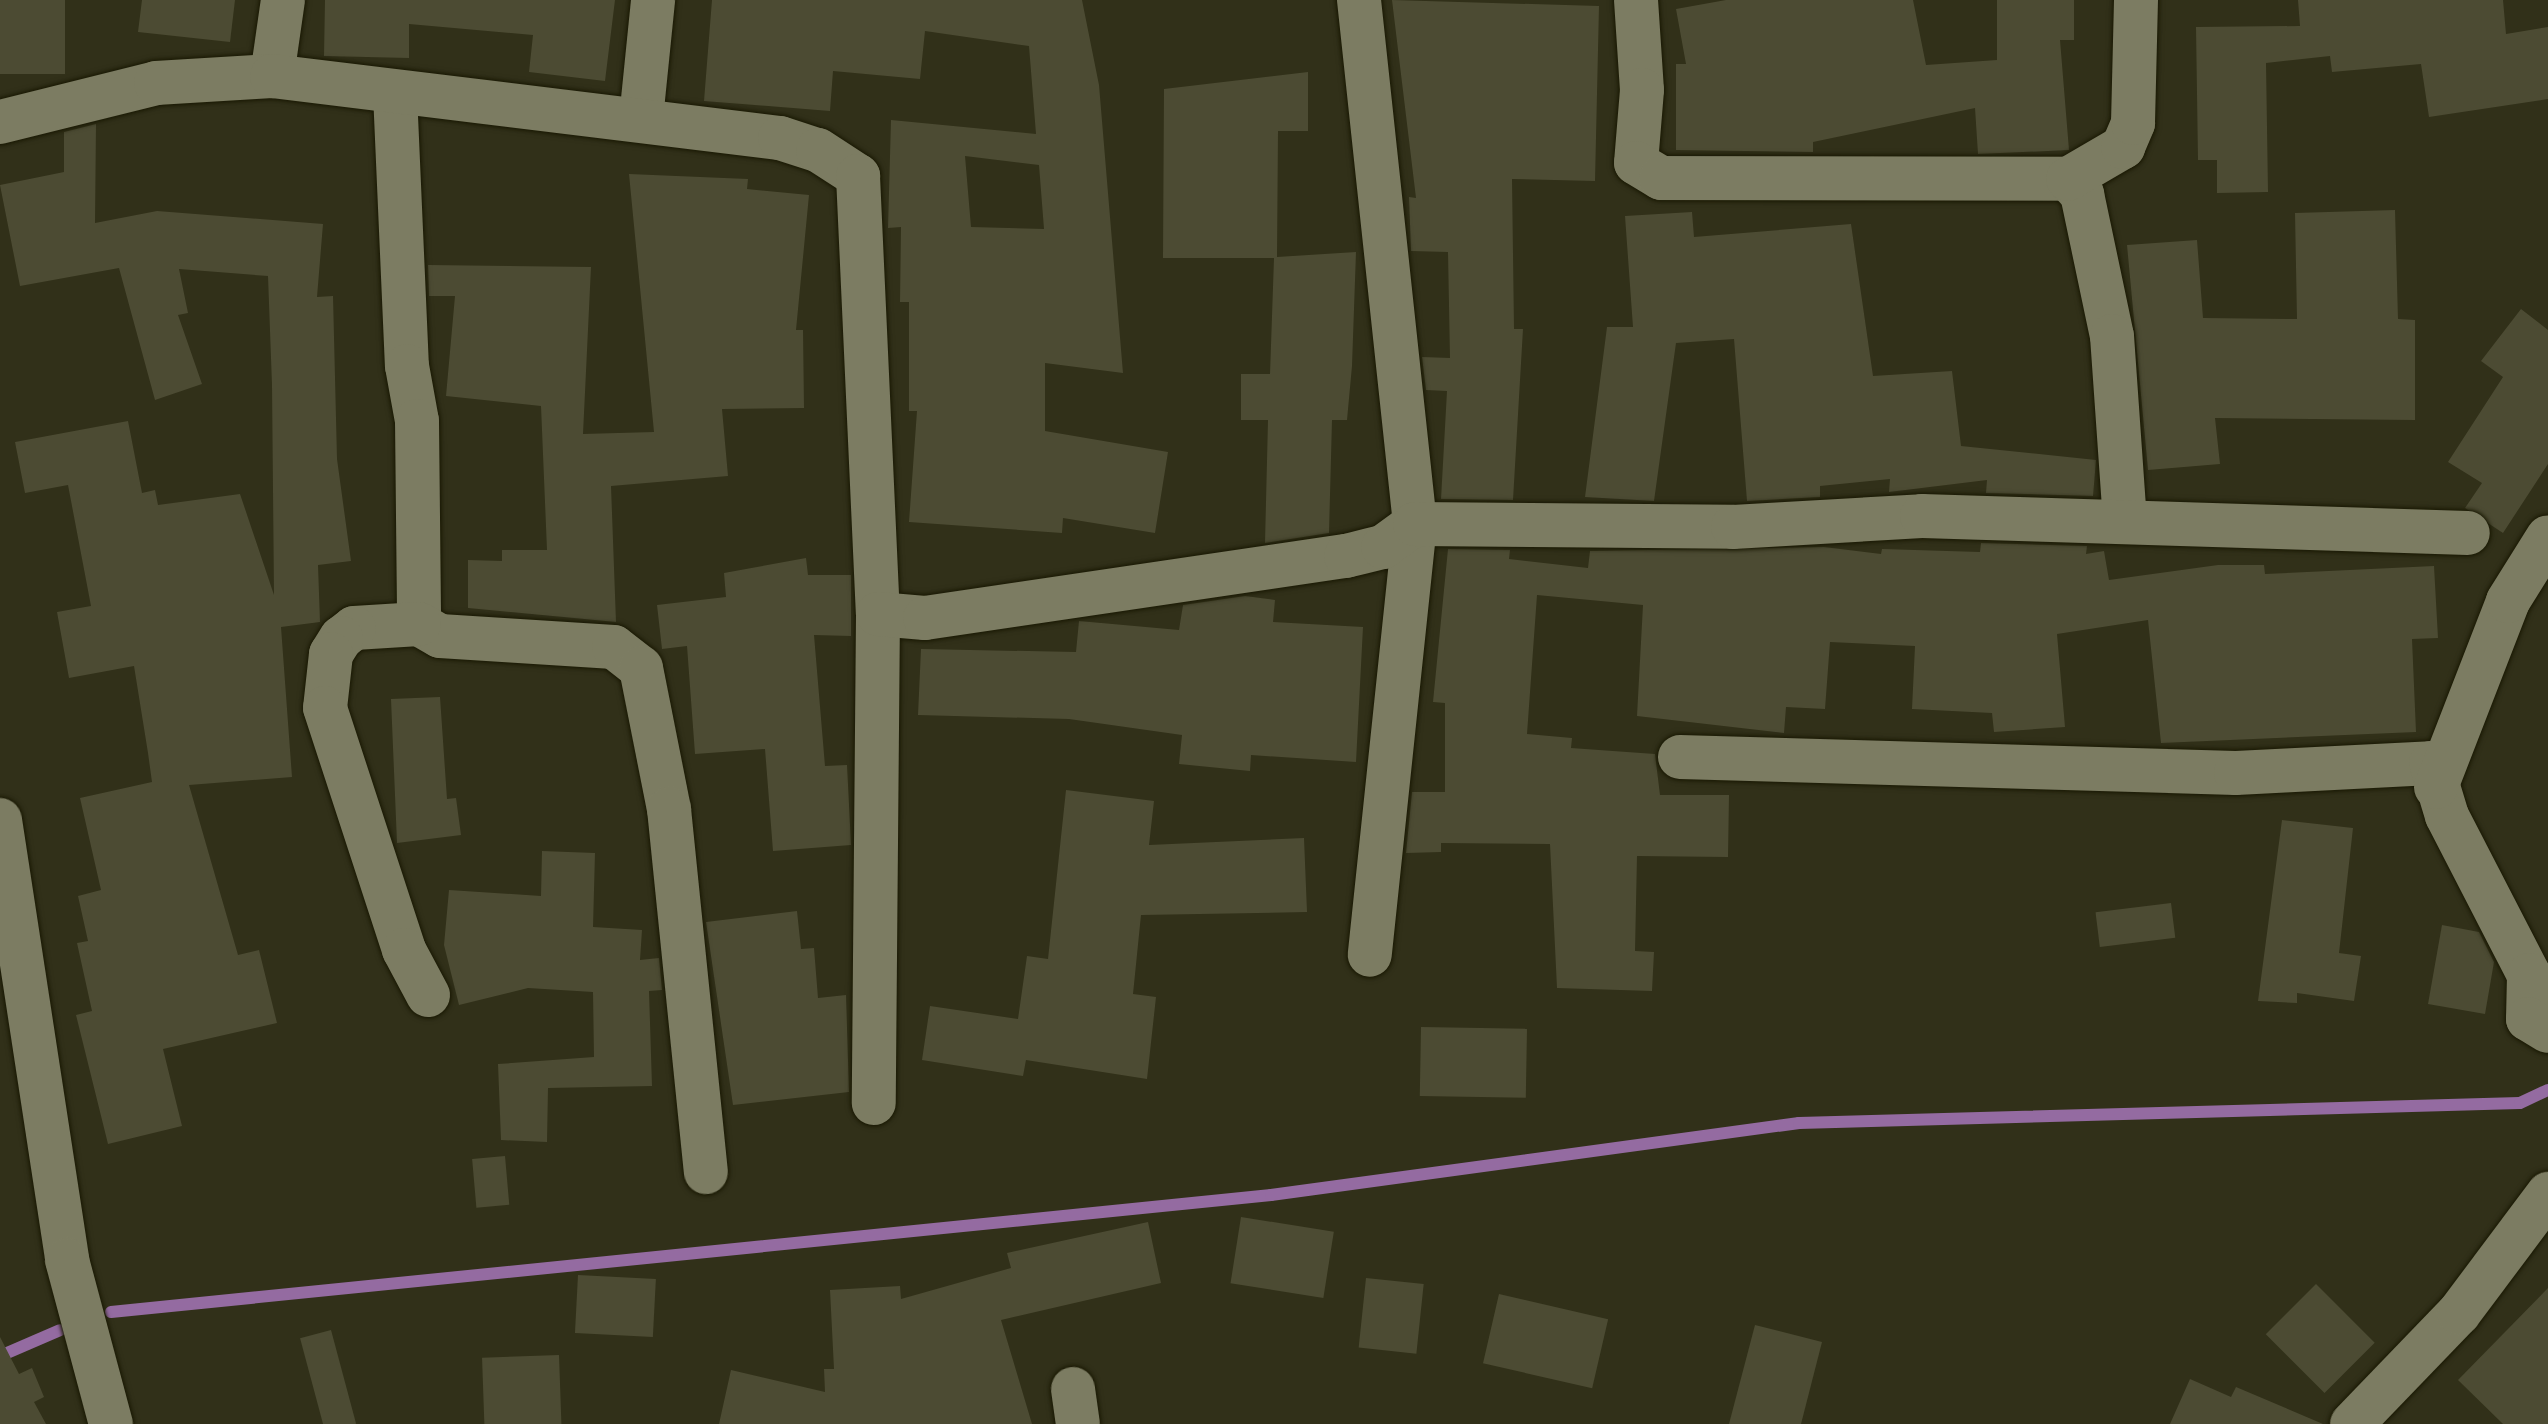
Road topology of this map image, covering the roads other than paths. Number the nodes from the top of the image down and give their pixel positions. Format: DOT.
graph roads {
  1 [pos="283,0"];
  2 [pos="653,0"];
  3 [pos="1359,0"];
  4 [pos="1636,0"];
  5 [pos="2136,0"];
  6 [pos="272,76"];
  7 [pos="395,93"];
  8 [pos="641,119"];
  9 [pos="0,122"];
  10 [pos="2068,179"];
  11 [pos="2125,521"];
  12 [pos="1415,524"];
  13 [pos="2468,533"];
  14 [pos="2548,537"];
  15 [pos="878,614"];
  16 [pos="419,624"];
  17 [pos="1680,757"];
  18 [pos="2436,787"];
  19 [pos="0,820"];
  20 [pos="1370,955"];
  21 [pos="428,995"];
  22 [pos="2548,1031"];
  23 [pos="874,1103"];
  24 [pos="706,1172"];
  25 [pos="2548,1194"];
  26 [pos="111,1424"];
  27 [pos="2352,1424"];
  1 -- 6 [label="street"];
  2 -- 8 [label="street"];
  3 -- 12 [label="street"];
  4 -- 10 [label="street"];
  5 -- 10 [label="street"];
  6 -- 7 [label="street"];
  6 -- 9 [label="street"];
  7 -- 8 [label="street"];
  7 -- 16 [label="street"];
  8 -- 15 [label="street"];
  10 -- 11 [label="street"];
  11 -- 12 [label="street"];
  11 -- 13 [label="street"];
  12 -- 15 [label="street"];
  12 -- 20 [label="street"];
  14 -- 18 [label="street"];
  15 -- 23 [label="street"];
  16 -- 21 [label="street"];
  16 -- 24 [label="street"];
  17 -- 18 [label="street"];
  18 -- 22 [label="street"];
  19 -- 26 [label="street"];
  25 -- 27 [label="street"];
}
